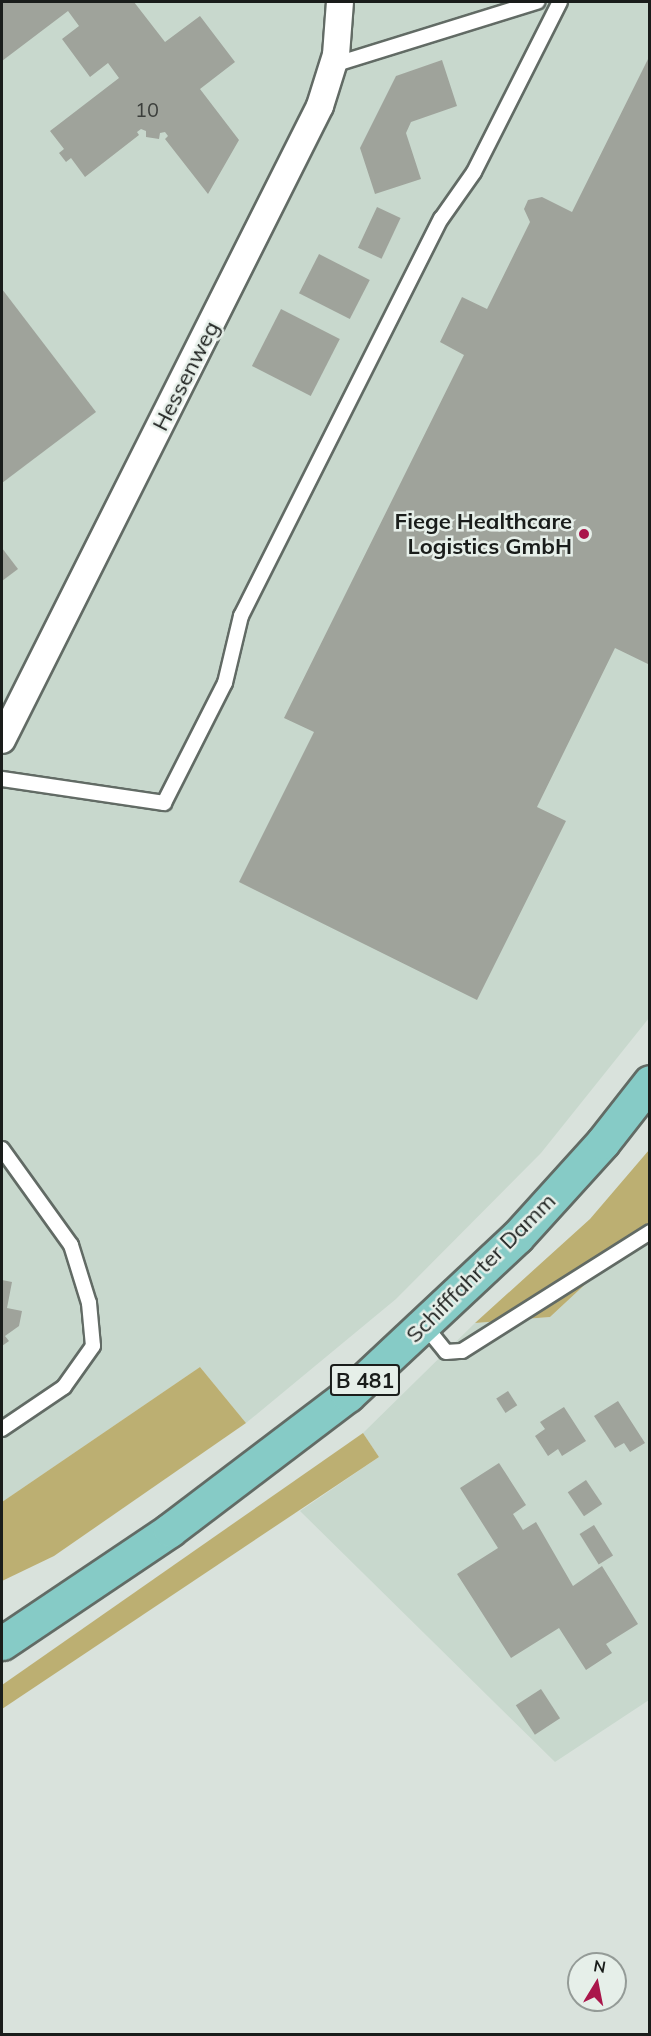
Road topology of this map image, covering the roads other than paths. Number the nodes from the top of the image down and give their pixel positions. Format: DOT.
graph roads {
  1 [pos="340,2"];
  2 [pos="537,2"];
  3 [pos="560,2"];
  4 [pos="333,65"];
  5 [pos="2,740"];
  6 [pos="2,779"];
  7 [pos="650,1082"];
  8 [pos="2,1149"];
  9 [pos="650,1232"];
  10 [pos="425,1326"];
  11 [pos="2,1429"];
  12 [pos="31,1623"];
  13 [pos="2,1637"];
  14 [pos="2,1643"];
  1 -- 4 [label="street, Hessenweg"];
  2 -- 4 [label="lane"];
  3 -- 6 [label="lane"];
  4 -- 5 [label="street, Hessenweg"];
  7 -- 10 [label="main road, Schifffahrter Damm / B 481"];
  8 -- 11 [label="lane"];
  9 -- 10 [label="lane"];
  10 -- 12 [label="main road, Schifffahrter Damm / B 481"];
  12 -- 13 [label="main road, Schifffahrter Damm / B 481"];
  12 -- 14 [label="main road, Schifffahrter Damm / B 481"];
}
